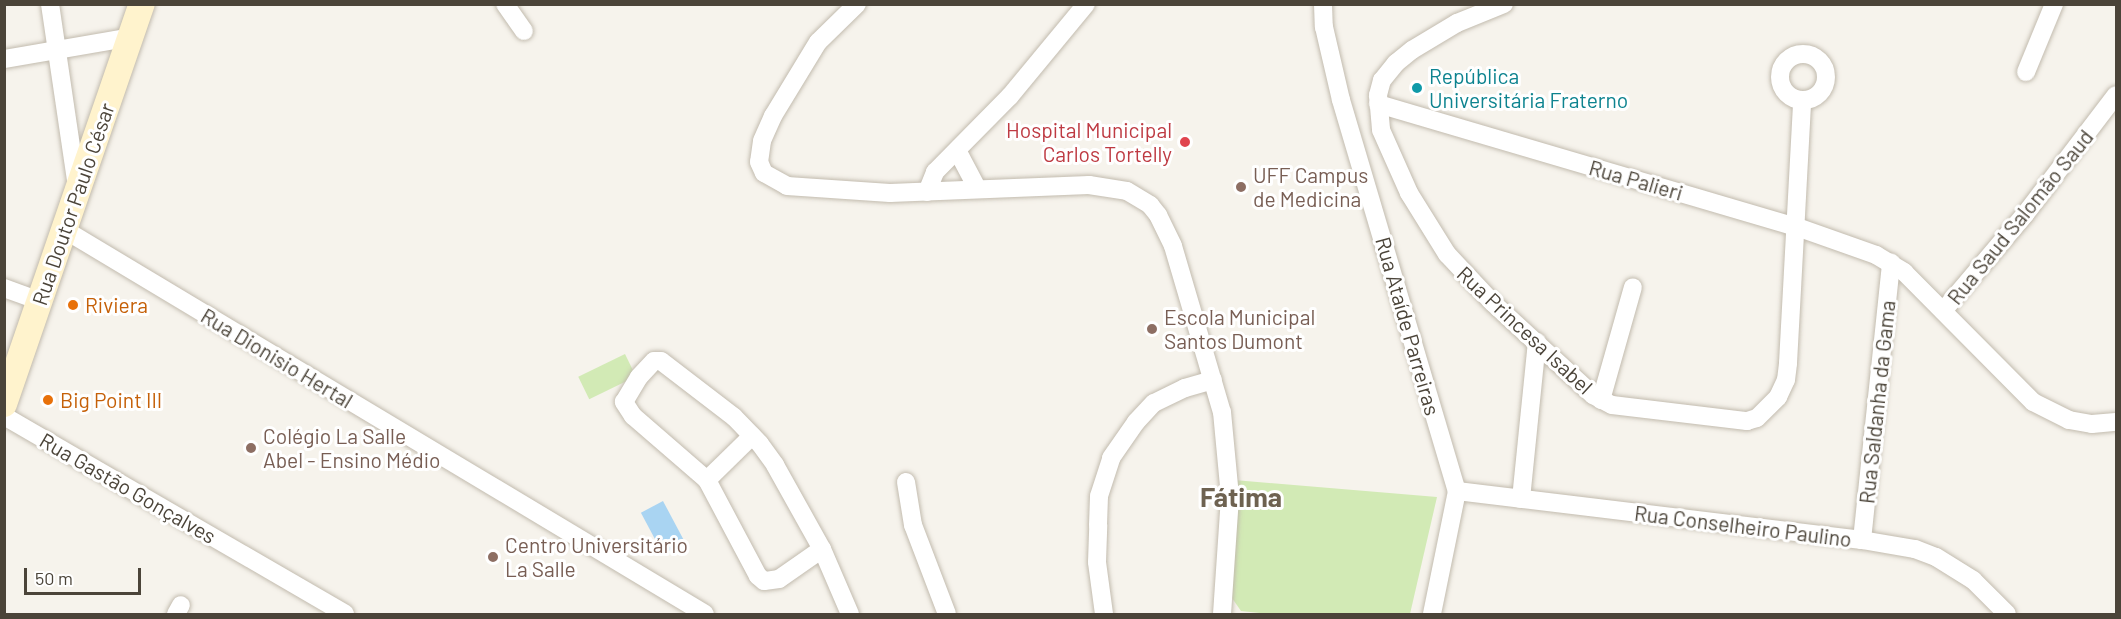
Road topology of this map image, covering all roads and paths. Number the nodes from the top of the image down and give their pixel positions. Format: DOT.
graph roads {
  1 [pos="50,4"];
  2 [pos="142,4"];
  3 [pos="505,4"];
  4 [pos="857,4"];
  5 [pos="1086,4"];
  6 [pos="1323,4"];
  7 [pos="1504,4"];
  8 [pos="2054,4"];
  9 [pos="524,31"];
  10 [pos="131,37"];
  11 [pos="56,50"];
  12 [pos="4,59"];
  13 [pos="2026,72"];
  14 [pos="2116,95"];
  15 [pos="1802,101"];
  16 [pos="1378,104"];
  17 [pos="958,152"];
  18 [pos="977,188"];
  19 [pos="78,191"];
  20 [pos="927,192"];
  21 [pos="1797,227"];
  22 [pos="65,230"];
  23 [pos="1891,263"];
  24 [pos="1633,287"];
  25 [pos="4,288"];
  26 [pos="39,301"];
  27 [pos="1943,310"];
  28 [pos="1537,342"];
  29 [pos="1213,381"];
  30 [pos="1601,400"];
  31 [pos="4,404"];
  32 [pos="4,416"];
  33 [pos="2116,422"];
  34 [pos="752,436"];
  35 [pos="707,480"];
  36 [pos="906,482"];
  37 [pos="1457,491"];
  38 [pos="1521,499"];
  39 [pos="1862,540"];
  40 [pos="822,549"];
  41 [pos="345,615"];
  42 [pos="705,615"];
  43 [pos="850,615"];
  44 [pos="946,615"];
  45 [pos="1104,615"];
  46 [pos="1222,615"];
  47 [pos="1432,615"];
  48 [pos="2007,615"];
  1 -- 11 [label="street"];
  2 -- 10 [label="main road, Rua Doutor Paulo César"];
  3 -- 9 [label="street"];
  4 -- 20 [label="street"];
  5 -- 17 [label="street"];
  6 -- 37 [label="street, Rua Ataíde Parreiras"];
  7 -- 16 [label="street, Rua Princesa Isabel"];
  8 -- 13 [label="street"];
  10 -- 11 [label="street"];
  10 -- 19 [label="main road, Rua Doutor Paulo César"];
  11 -- 12 [label="street"];
  11 -- 19 [label="street"];
  14 -- 27 [label="street, Rua Saud Salomão Saud"];
  15 -- 21 [label="street, Rua Princesa Isabel"];
  16 -- 21 [label="street, Rua Palieri"];
  16 -- 28 [label="street, Rua Princesa Isabel"];
  17 -- 18 [label="street"];
  17 -- 20 [label="street"];
  18 -- 20 [label="street"];
  18 -- 29 [label="street"];
  19 -- 22 [label="main road, Rua Doutor Paulo César"];
  21 -- 23 [label="street, Rua Palieri"];
  21 -- 30 [label="street, Rua Princesa Isabel"];
  22 -- 26 [label="main road, Rua Doutor Paulo César"];
  22 -- 42 [label="street, Rua Dionisio Hertal"];
  23 -- 27 [label="street, Rua Palieri"];
  23 -- 39 [label="street, Rua Saldanha da Gama"];
  24 -- 30 [label="street"];
  25 -- 26 [label="street"];
  26 -- 31 [label="main road, Rua Doutor Paulo César"];
  27 -- 33 [label="street, Rua Palieri"];
  28 -- 30 [label="street, Rua Princesa Isabel"];
  28 -- 38 [label="street"];
  29 -- 45 [label="street"];
  29 -- 46 [label="street"];
  32 -- 41 [label="street, Rua Gastão Gonçalves"];
  34 -- 35 [label="street"];
  34 -- 35 [label="street"];
  34 -- 40 [label="street"];
  35 -- 40 [label="street"];
  36 -- 44 [label="street"];
  37 -- 38 [label="street, Rua Conselheiro Paulino"];
  37 -- 47 [label="street, Rua Ataíde Parreiras"];
  38 -- 39 [label="street, Rua Conselheiro Paulino"];
  39 -- 48 [label="street, Rua Conselheiro Paulino"];
  40 -- 43 [label="street"];
}
